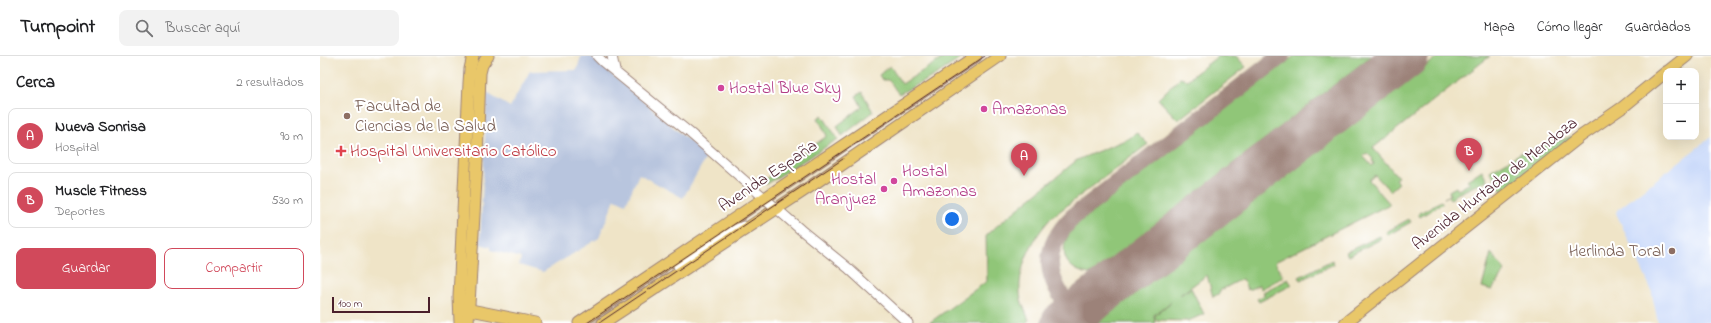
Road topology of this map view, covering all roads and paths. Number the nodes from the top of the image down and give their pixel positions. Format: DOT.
graph roads {
  1 [pos="488,56"];
  2 [pos="597,56"];
  3 [pos="612,56"];
  4 [pos="976,56"];
  5 [pos="1000,56"];
  6 [pos="1687,56"];
  7 [pos="474,58"];
  8 [pos="1672,68"];
  9 [pos="615,71"];
  10 [pos="1663,75"];
  11 [pos="466,160"];
  12 [pos="477,161"];
  13 [pos="765,199"];
  14 [pos="773,211"];
  15 [pos="678,266"];
  16 [pos="464,308"];
  17 [pos="460,323"];
  18 [pos="468,323"];
  19 [pos="535,323"];
  20 [pos="579,323"];
  21 [pos="603,323"];
  22 [pos="908,323"];
  23 [pos="1345,323"];
  1 -- 12 [label="main road"];
  2 -- 9 [label="street"];
  3 -- 9 [label="street"];
  4 -- 13 [label="main road, Avenida España"];
  5 -- 14 [label="main road, Avenida España"];
  6 -- 8 [label="main road, Avenida Hurtado de Mendoza"];
  7 -- 11 [label="main road"];
  9 -- 13 [label="street"];
  10 -- 23 [label="main road, Avenida Hurtado de Mendoza"];
  11 -- 12 [label="main road"];
  11 -- 16 [label="main road"];
  12 -- 16 [label="main road"];
  13 -- 14 [label="street"];
  13 -- 20 [label="main road, Avenida España"];
  14 -- 15 [label="street, Avenida España"];
  14 -- 21 [label="main road, Avenida España"];
  14 -- 22 [label="street"];
  16 -- 17 [label="main road"];
  16 -- 18 [label="main road"];
  16 -- 19 [label="main road"];
}
